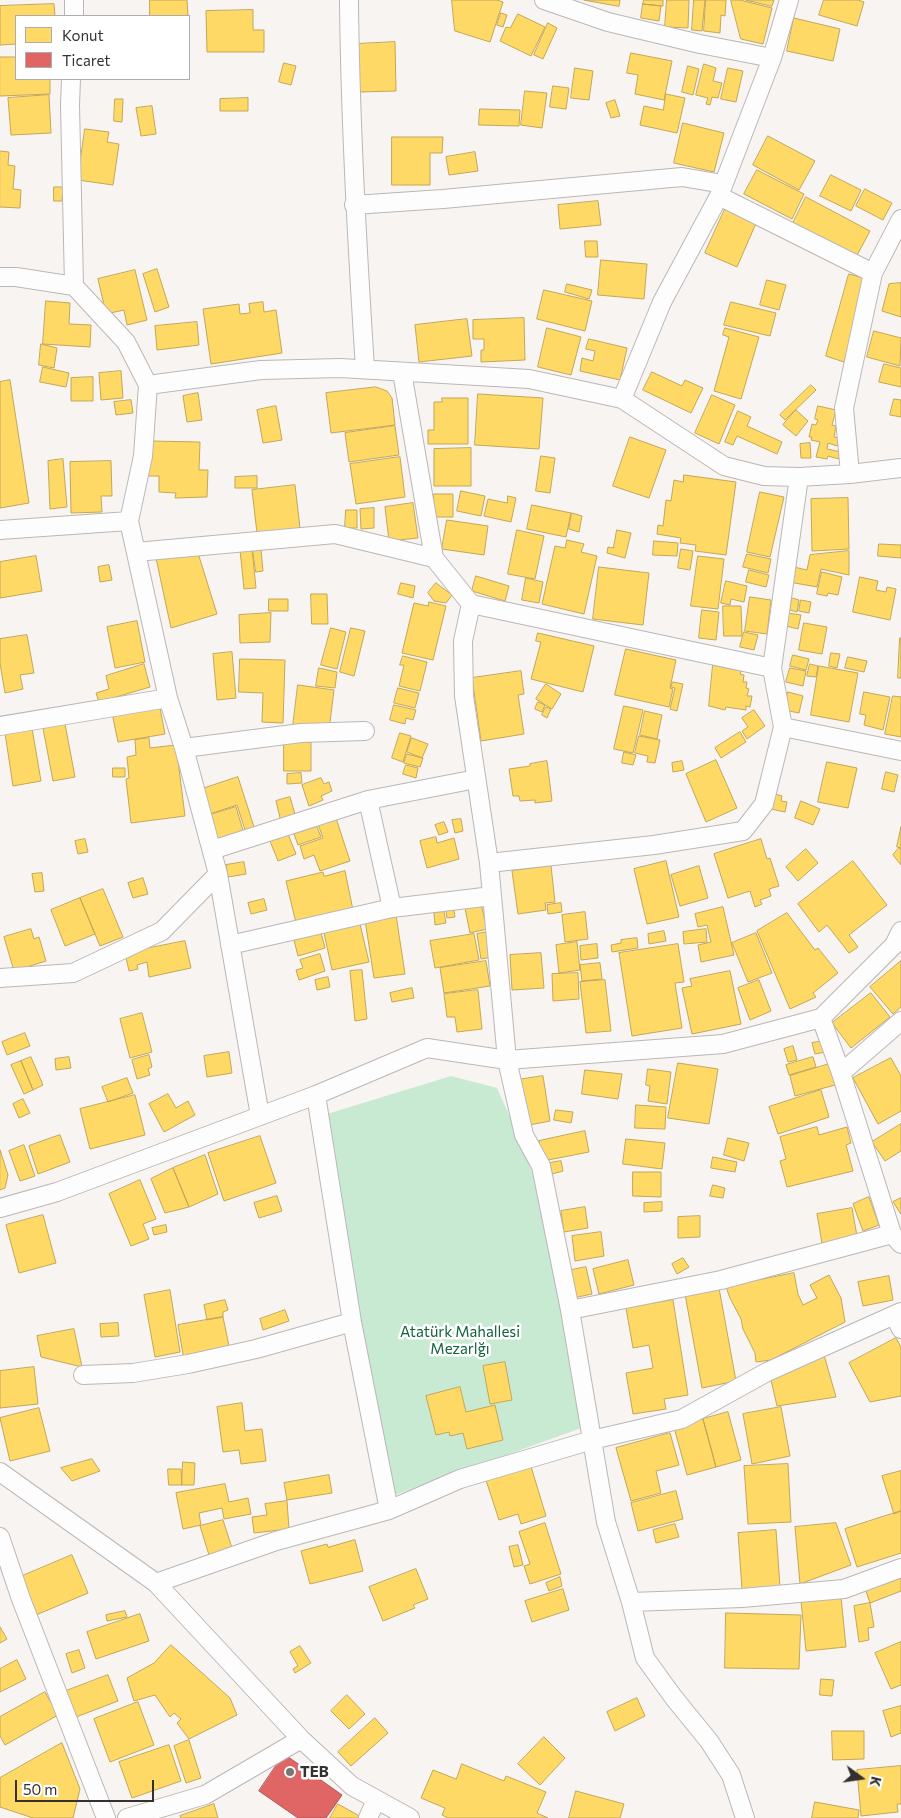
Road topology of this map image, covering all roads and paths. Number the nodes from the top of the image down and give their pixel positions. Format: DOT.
graph roads {
  1 [pos="74,0"];
  2 [pos="349,0"];
  3 [pos="544,0"];
  4 [pos="789,0"];
  5 [pos="74,15"];
  6 [pos="772,58"];
  7 [pos="71,80"];
  8 [pos="721,190"];
  9 [pos="354,205"];
  10 [pos="901,220"];
  11 [pos="873,273"];
  12 [pos="0,277"];
  13 [pos="74,286"];
  14 [pos="365,368"];
  15 [pos="402,372"];
  16 [pos="148,385"];
  17 [pos="622,399"];
  18 [pos="901,468"];
  19 [pos="850,474"];
  20 [pos="799,477"];
  21 [pos="129,521"];
  22 [pos="0,530"];
  23 [pos="136,552"];
  24 [pos="434,558"];
  25 [pos="471,604"];
  26 [pos="772,668"];
  27 [pos="168,698"];
  28 [pos="0,726"];
  29 [pos="783,727"];
  30 [pos="365,731"];
  31 [pos="184,748"];
  32 [pos="901,751"];
  33 [pos="476,779"];
  34 [pos="368,800"];
  35 [pos="212,850"];
  36 [pos="489,863"];
  37 [pos="218,874"];
  38 [pos="492,896"];
  39 [pos="392,908"];
  40 [pos="901,932"];
  41 [pos="230,945"];
  42 [pos="0,978"];
  43 [pos="821,1018"];
  44 [pos="901,1021"];
  45 [pos="507,1060"];
  46 [pos="841,1073"];
  47 [pos="316,1094"];
  48 [pos="260,1116"];
  49 [pos="0,1208"];
  50 [pos="896,1239"];
  51 [pos="570,1310"];
  52 [pos="899,1319"];
  53 [pos="352,1322"];
  54 [pos="83,1375"];
  55 [pos="592,1440"];
  56 [pos="0,1472"];
  57 [pos="389,1510"];
  58 [pos="0,1537"];
  59 [pos="901,1568"];
  60 [pos="156,1583"];
  61 [pos="631,1602"];
  62 [pos="301,1739"];
  63 [pos="376,1800"];
  64 [pos="106,1818"];
  65 [pos="127,1818"];
  66 [pos="368,1818"];
  67 [pos="410,1818"];
  68 [pos="745,1818"];
  1 -- 5 [label="street"];
  2 -- 9 [label="street"];
  3 -- 6 [label="street"];
  4 -- 6 [label="street"];
  6 -- 8 [label="street"];
  7 -- 13 [label="street"];
  8 -- 9 [label="street"];
  8 -- 11 [label="street"];
  8 -- 17 [label="street"];
  9 -- 14 [label="street"];
  10 -- 11 [label="street"];
  11 -- 19 [label="street"];
  12 -- 13 [label="street"];
  13 -- 16 [label="street"];
  14 -- 15 [label="street"];
  14 -- 16 [label="street"];
  15 -- 17 [label="street"];
  15 -- 24 [label="street"];
  16 -- 21 [label="street"];
  17 -- 20 [label="street"];
  18 -- 19 [label="street"];
  19 -- 20 [label="street"];
  20 -- 26 [label="street"];
  21 -- 22 [label="street"];
  21 -- 23 [label="street"];
  23 -- 24 [label="street"];
  23 -- 27 [label="street"];
  24 -- 25 [label="street"];
  25 -- 26 [label="street"];
  25 -- 33 [label="street"];
  26 -- 29 [label="street"];
  27 -- 28 [label="street"];
  27 -- 31 [label="street"];
  29 -- 32 [label="street"];
  29 -- 36 [label="street"];
  30 -- 31 [label="street"];
  31 -- 35 [label="street"];
  33 -- 34 [label="street"];
  33 -- 36 [label="street"];
  34 -- 35 [label="street"];
  34 -- 39 [label="street"];
  35 -- 37 [label="street"];
  36 -- 38 [label="street"];
  37 -- 41 [label="street"];
  37 -- 42 [label="street"];
  38 -- 39 [label="street"];
  38 -- 45 [label="street"];
  39 -- 41 [label="street"];
  40 -- 43 [label="street"];
  41 -- 48 [label="street"];
  43 -- 45 [label="street"];
  43 -- 46 [label="street"];
  44 -- 46 [label="street"];
  45 -- 47 [label="street"];
  45 -- 51 [label="street"];
  46 -- 50 [label="street"];
  47 -- 48 [label="street"];
  47 -- 53 [label="street"];
  48 -- 49 [label="street"];
  50 -- 51 [label="street"];
  51 -- 55 [label="street"];
  52 -- 55 [label="street"];
  53 -- 54 [label="street"];
  53 -- 57 [label="street"];
  55 -- 57 [label="street"];
  55 -- 61 [label="street"];
  56 -- 60 [label="street"];
  57 -- 60 [label="street"];
  58 -- 64 [label="street"];
  59 -- 61 [label="street"];
  60 -- 62 [label="street"];
  61 -- 68 [label="street"];
  62 -- 63 [label="street"];
  62 -- 65 [label="street"];
  63 -- 66 [label="street"];
  63 -- 67 [label="street"];
}
